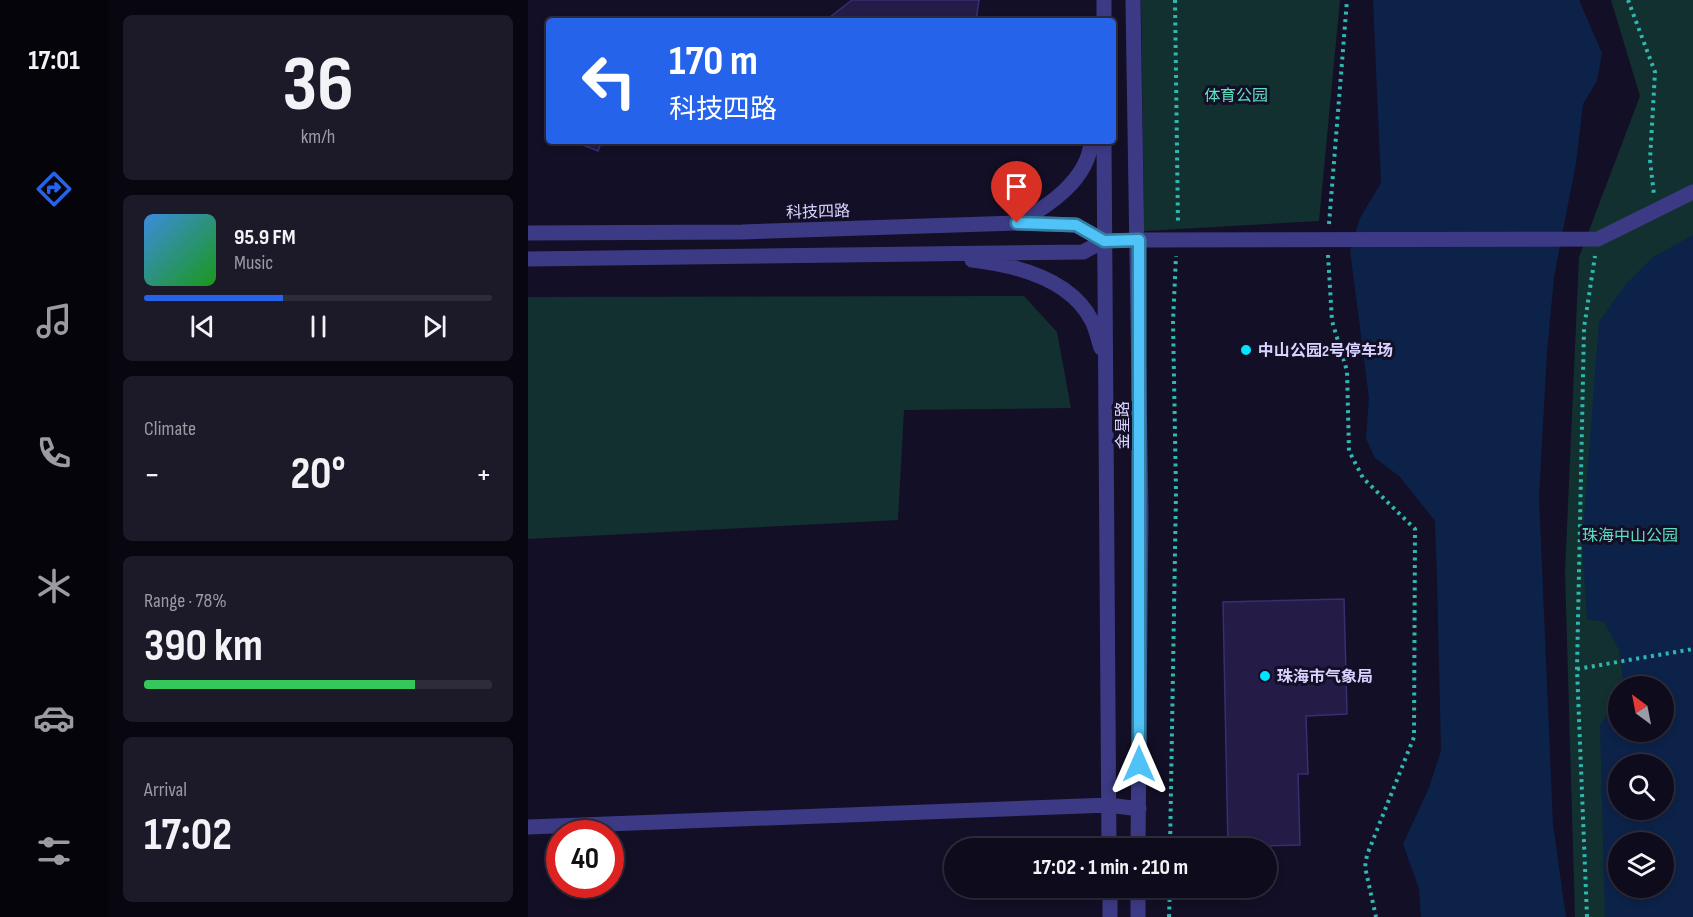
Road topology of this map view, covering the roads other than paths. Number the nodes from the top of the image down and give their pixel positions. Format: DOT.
graph roads {
  1 [pos="1104,0"];
  2 [pos="1133,0"];
  3 [pos="1104,18"];
  4 [pos="1091,144"];
  5 [pos="1104,144"];
  6 [pos="1693,192"];
  7 [pos="1017,223"];
  8 [pos="528,233"];
  9 [pos="1139,240"];
  10 [pos="1104,241"];
  11 [pos="935,256"];
  12 [pos="528,259"];
  13 [pos="1105,359"];
  14 [pos="1109,805"];
  15 [pos="1138,809"];
  16 [pos="528,827"];
  17 [pos="1109,838"];
  18 [pos="1138,838"];
  19 [pos="1110,898"];
  20 [pos="1138,898"];
  21 [pos="1110,917"];
  22 [pos="1138,917"];
  1 -- 3 [label="street"];
  2 -- 9 [label="street, 金星路"];
  4 -- 7 [label="street"];
  5 -- 10 [label="street, 金星路"];
  6 -- 9 [label="street"];
  7 -- 8 [label="street, 科技四路"];
  7 -- 10 [label="street, 科技四路"];
  9 -- 10 [label="street"];
  9 -- 15 [label="street, 金星路"];
  10 -- 11 [label="street"];
  10 -- 13 [label="street, 金星路"];
  11 -- 12 [label="street"];
  11 -- 13 [label="street"];
  13 -- 14 [label="street, 金星路"];
  14 -- 15 [label="street"];
  14 -- 16 [label="street"];
  14 -- 17 [label="street, 金星路"];
  15 -- 18 [label="street, 金星路"];
  19 -- 21 [label="street"];
  20 -- 22 [label="street"];
}
